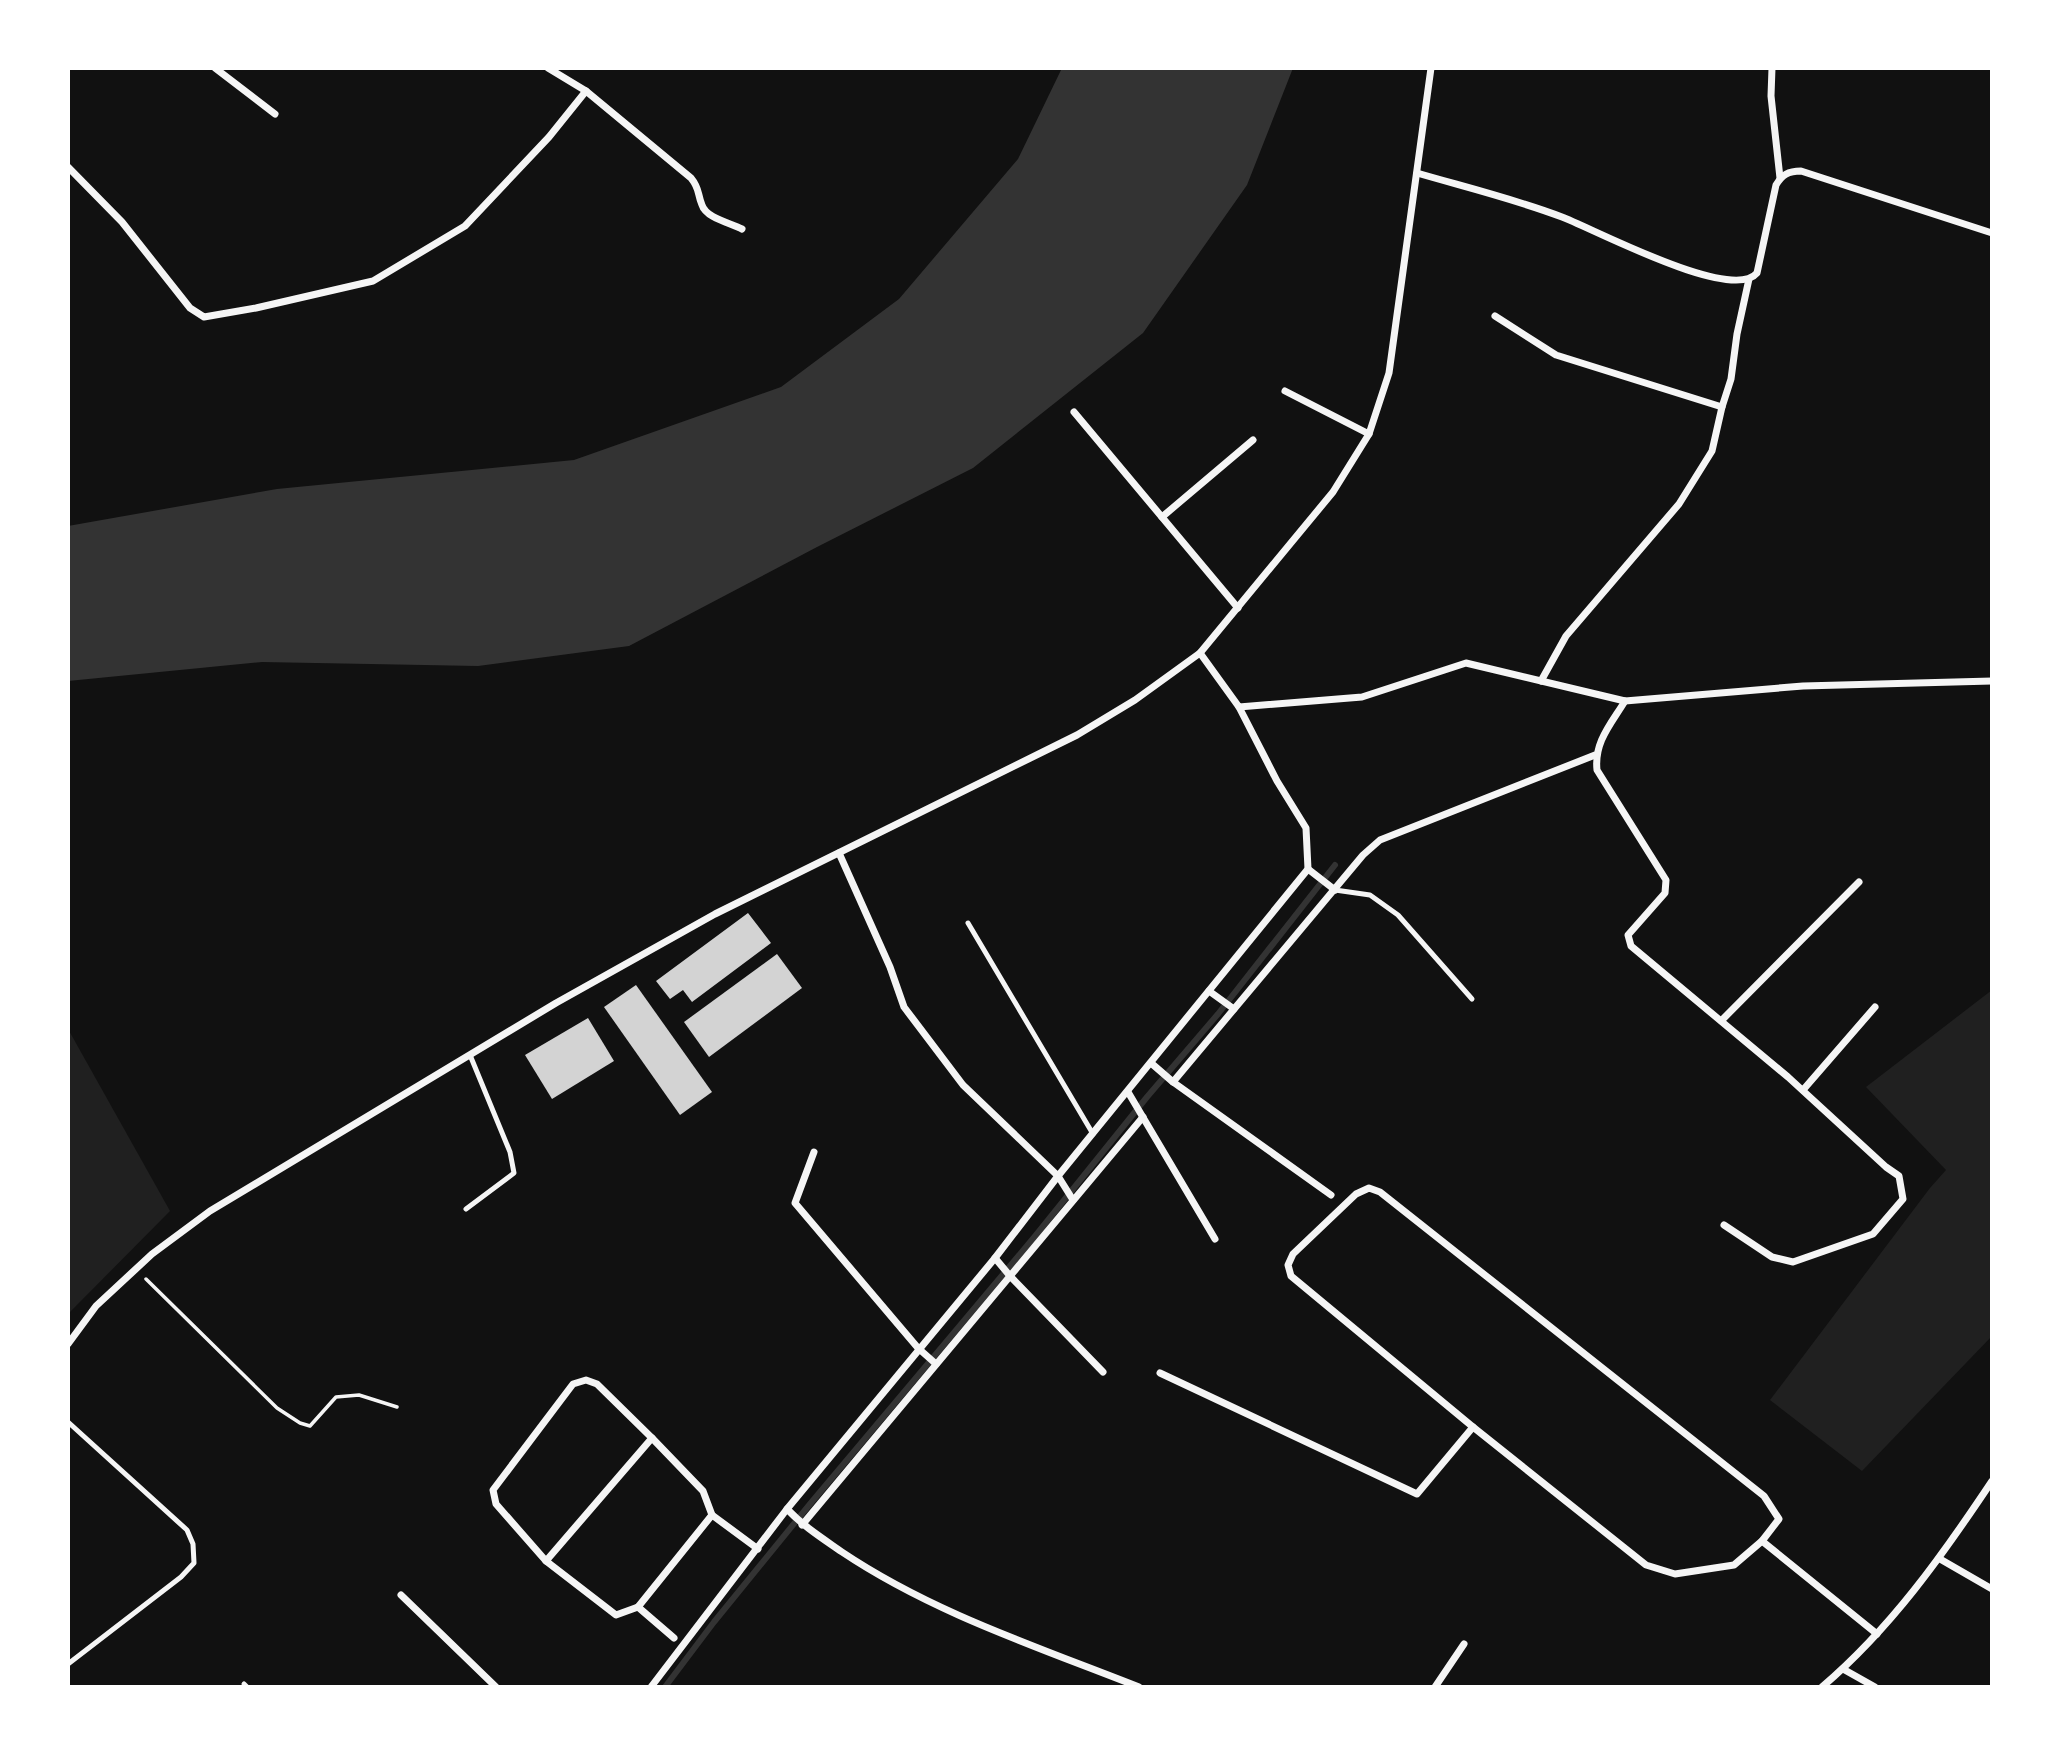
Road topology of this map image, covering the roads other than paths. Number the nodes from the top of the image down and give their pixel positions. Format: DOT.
graph roads {
  1 [pos="215,68"];
  2 [pos="548,68"];
  3 [pos="1431,68"];
  4 [pos="1772,68"];
  5 [pos="586,91"];
  6 [pos="275,114"];
  7 [pos="68,167"];
  8 [pos="1417,173"];
  9 [pos="1778,182"];
  10 [pos="741,229"];
  11 [pos="1992,233"];
  12 [pos="1749,279"];
  13 [pos="1495,316"];
  14 [pos="1285,391"];
  15 [pos="1722,407"];
  16 [pos="1074,412"];
  17 [pos="1369,434"];
  18 [pos="1253,440"];
  19 [pos="1162,517"];
  20 [pos="1238,608"];
  21 [pos="1200,653"];
  22 [pos="1541,681"];
  23 [pos="1991,683"];
  24 [pos="1625,701"];
  25 [pos="1239,707"];
  26 [pos="1595,755"];
  27 [pos="839,853"];
  28 [pos="1308,869"];
  29 [pos="1859,882"];
  30 [pos="1335,890"];
  31 [pos="968,923"];
  32 [pos="1209,991"];
  33 [pos="1472,999"];
  34 [pos="1875,1007"];
  35 [pos="1234,1009"];
  36 [pos="1722,1020"];
  37 [pos="470,1055"];
  38 [pos="1151,1063"];
  39 [pos="1173,1082"];
  40 [pos="1803,1090"];
  41 [pos="1128,1092"];
  42 [pos="1143,1117"];
  43 [pos="1093,1134"];
  44 [pos="814,1152"];
  45 [pos="1058,1176"];
  46 [pos="1331,1195"];
  47 [pos="1073,1200"];
  48 [pos="466,1209"];
  49 [pos="1724,1225"];
  50 [pos="1214,1239"];
  51 [pos="995,1258"];
  52 [pos="1010,1276"];
  53 [pos="68,1344"];
  54 [pos="918,1348"];
  55 [pos="936,1364"];
  56 [pos="1103,1372"];
  57 [pos="1160,1373"];
  58 [pos="68,1422"];
  59 [pos="1473,1427"];
  60 [pos="652,1438"];
  61 [pos="1992,1481"];
  62 [pos="786,1509"];
  63 [pos="712,1515"];
  64 [pos="802,1525"];
  65 [pos="1762,1541"];
  66 [pos="758,1549"];
  67 [pos="1940,1559"];
  68 [pos="546,1561"];
  69 [pos="1992,1588"];
  70 [pos="401,1595"];
  71 [pos="638,1607"];
  72 [pos="1877,1634"];
  73 [pos="674,1639"];
  74 [pos="1464,1644"];
  75 [pos="68,1664"];
  76 [pos="1843,1669"];
  77 [pos="496,1687"];
  78 [pos="651,1687"];
  79 [pos="1139,1687"];
  80 [pos="1436,1687"];
  81 [pos="1822,1687"];
  82 [pos="1875,1687"];
  1 -- 6 [label="street"];
  2 -- 5 [label="street"];
  3 -- 8 [label="street"];
  4 -- 9 [label="street"];
  5 -- 7 [label="street"];
  5 -- 10 [label="street"];
  8 -- 12 [label="street"];
  8 -- 17 [label="street"];
  9 -- 11 [label="street"];
  9 -- 12 [label="street"];
  12 -- 15 [label="street"];
  13 -- 15 [label="street"];
  14 -- 17 [label="street"];
  15 -- 22 [label="street"];
  16 -- 19 [label="street"];
  17 -- 20 [label="street"];
  18 -- 19 [label="street"];
  19 -- 20 [label="street"];
  20 -- 21 [label="street"];
  21 -- 25 [label="street"];
  21 -- 27 [label="street"];
  22 -- 24 [label="street"];
  22 -- 25 [label="street"];
  23 -- 24 [label="street"];
  24 -- 26 [label="street"];
  25 -- 28 [label="street"];
  26 -- 30 [label="street"];
  26 -- 36 [label="street"];
  27 -- 37 [label="street"];
  27 -- 45 [label="street"];
  28 -- 30 [label="street"];
  28 -- 32 [label="street"];
  29 -- 36 [label="street"];
  30 -- 33 [label="lane"];
  30 -- 35 [label="street"];
  31 -- 43 [label="lane"];
  32 -- 35 [label="street"];
  32 -- 38 [label="street"];
  34 -- 40 [label="street"];
  35 -- 39 [label="street"];
  36 -- 40 [label="street"];
  37 -- 48 [label="lane"];
  37 -- 53 [label="street"];
  38 -- 39 [label="street"];
  38 -- 41 [label="street"];
  39 -- 46 [label="street"];
  40 -- 49 [label="street"];
  41 -- 42 [label="street"];
  41 -- 43 [label="street"];
  42 -- 47 [label="street"];
  42 -- 50 [label="street"];
  43 -- 45 [label="street"];
  44 -- 54 [label="street"];
  45 -- 47 [label="street"];
  45 -- 51 [label="street"];
  47 -- 52 [label="street"];
  51 -- 52 [label="street"];
  51 -- 54 [label="street"];
  52 -- 55 [label="street"];
  52 -- 56 [label="street"];
  54 -- 55 [label="street"];
  54 -- 62 [label="street"];
  55 -- 64 [label="street"];
  57 -- 59 [label="street"];
  58 -- 75 [label="lane"];
  59 -- 65 [label="street"];
  59 -- 65 [label="street"];
  60 -- 63 [label="street"];
  60 -- 68 [label="street"];
  60 -- 68 [label="street"];
  61 -- 67 [label="street"];
  62 -- 64 [label="street"];
  62 -- 66 [label="street"];
  63 -- 66 [label="street"];
  63 -- 71 [label="street"];
  64 -- 79 [label="street"];
  65 -- 72 [label="street"];
  66 -- 78 [label="street"];
  67 -- 69 [label="street"];
  67 -- 72 [label="street"];
  68 -- 71 [label="street"];
  70 -- 77 [label="street"];
  71 -- 73 [label="street"];
  72 -- 76 [label="street"];
  74 -- 80 [label="street"];
  76 -- 81 [label="street"];
  76 -- 82 [label="street"];
}
